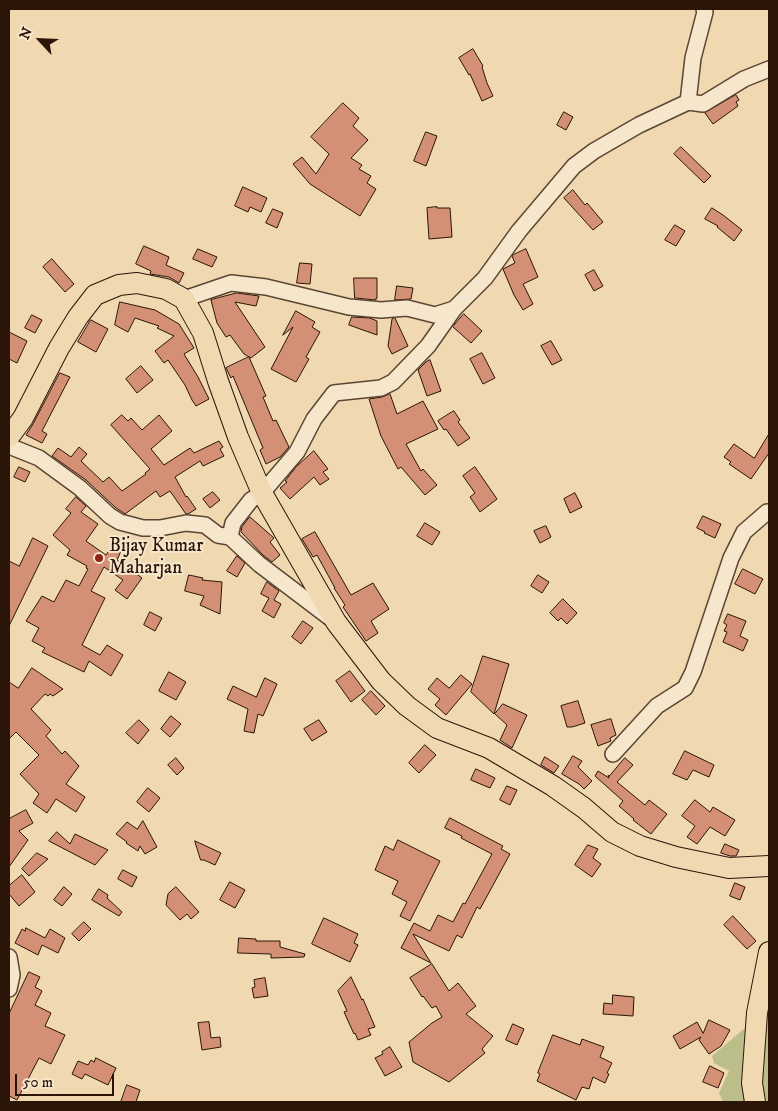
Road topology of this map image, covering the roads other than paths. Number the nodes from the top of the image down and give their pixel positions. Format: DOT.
graph roads {
  1 [pos="704,9"];
  2 [pos="769,69"];
  3 [pos="688,102"];
  4 [pos="184,299"];
  5 [pos="454,309"];
  6 [pos="9,437"];
  7 [pos="9,446"];
  8 [pos="262,493"];
  9 [pos="769,512"];
  10 [pos="230,537"];
  11 [pos="336,622"];
  12 [pos="613,754"];
  13 [pos="769,866"];
  14 [pos="769,952"];
  15 [pos="9,957"];
  16 [pos="9,989"];
  17 [pos="755,1102"];
  1 -- 3 [label="street"];
  2 -- 3 [label="street"];
  3 -- 5 [label="street"];
  4 -- 5 [label="street"];
  4 -- 6 [label="main road"];
  4 -- 8 [label="main road"];
  5 -- 8 [label="street"];
  7 -- 10 [label="street"];
  8 -- 10 [label="street"];
  8 -- 11 [label="main road"];
  9 -- 12 [label="street"];
  10 -- 11 [label="street"];
  11 -- 13 [label="main road"];
  14 -- 17 [label="main road"];
  15 -- 16 [label="street"];
}
